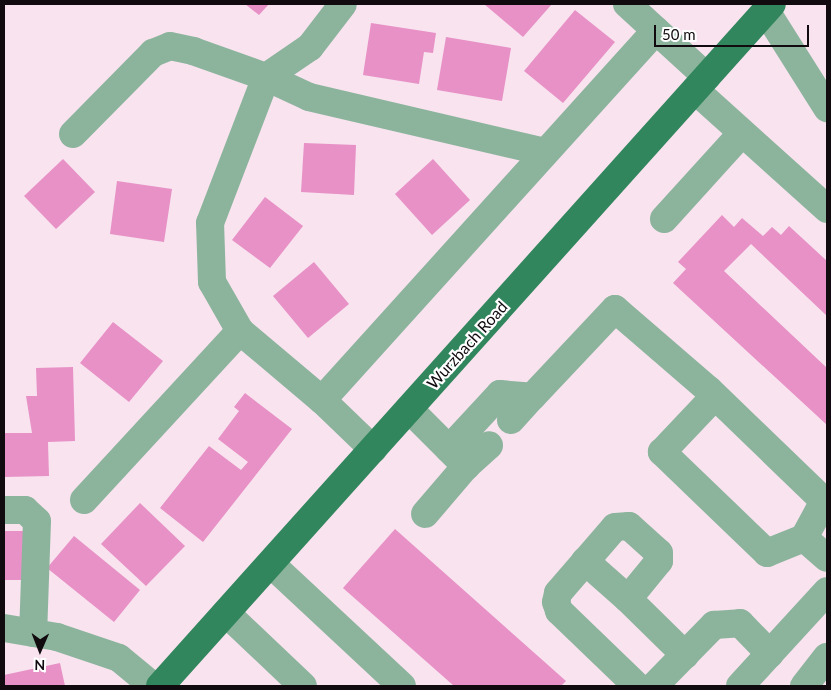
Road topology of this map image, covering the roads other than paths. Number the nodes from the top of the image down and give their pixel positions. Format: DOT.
graph roads {
  1 [pos="343,4"];
  2 [pos="627,4"];
  3 [pos="769,7"];
  4 [pos="656,30"];
  5 [pos="266,77"];
  6 [pos="701,84"];
  7 [pos="827,108"];
  8 [pos="742,133"];
  9 [pos="73,134"];
  10 [pos="545,152"];
  11 [pos="827,210"];
  12 [pos="664,219"];
  13 [pos="240,332"];
  14 [pos="715,396"];
  15 [pos="532,397"];
  16 [pos="322,400"];
  17 [pos="409,409"];
  18 [pos="511,420"];
  19 [pos="489,445"];
  20 [pos="373,450"];
  21 [pos="458,458"];
  22 [pos="84,500"];
  23 [pos="4,510"];
  24 [pos="425,514"];
  25 [pos="804,538"];
  26 [pos="827,558"];
  27 [pos="585,561"];
  28 [pos="271,564"];
  29 [pos="628,600"];
  30 [pos="822,608"];
  31 [pos="226,613"];
  32 [pos="4,628"];
  33 [pos="34,633"];
  34 [pos="770,654"];
  35 [pos="685,655"];
  36 [pos="827,657"];
  37 [pos="153,686"];
  38 [pos="160,686"];
  39 [pos="303,686"];
  40 [pos="402,686"];
  41 [pos="637,686"];
  42 [pos="654,686"];
  43 [pos="740,686"];
  44 [pos="804,686"];
  1 -- 5 [label="street"];
  2 -- 4 [label="street"];
  3 -- 6 [label="main road, Wurzbach Road"];
  3 -- 7 [label="street"];
  4 -- 6 [label="street"];
  4 -- 10 [label="street"];
  5 -- 9 [label="street"];
  5 -- 10 [label="street"];
  5 -- 13 [label="street"];
  6 -- 8 [label="street"];
  6 -- 17 [label="main road, Wurzbach Road"];
  8 -- 11 [label="street"];
  8 -- 12 [label="street"];
  10 -- 16 [label="street"];
  13 -- 16 [label="street"];
  13 -- 22 [label="street"];
  14 -- 15 [label="street"];
  14 -- 25 [label="street"];
  14 -- 25 [label="street"];
  15 -- 18 [label="street"];
  15 -- 21 [label="street"];
  16 -- 20 [label="street"];
  17 -- 20 [label="main road, Wurzbach Road"];
  17 -- 21 [label="street"];
  19 -- 21 [label="street"];
  20 -- 28 [label="main road, Wurzbach Road"];
  21 -- 24 [label="street"];
  23 -- 33 [label="street"];
  25 -- 26 [label="street"];
  27 -- 29 [label="street"];
  27 -- 29 [label="street"];
  27 -- 41 [label="street"];
  28 -- 31 [label="main road, Wurzbach Road"];
  28 -- 40 [label="street"];
  29 -- 35 [label="street"];
  30 -- 34 [label="street"];
  31 -- 38 [label="main road, Wurzbach Road"];
  31 -- 39 [label="street"];
  32 -- 33 [label="street"];
  33 -- 37 [label="street"];
  34 -- 35 [label="street"];
  34 -- 43 [label="street"];
  35 -- 42 [label="street"];
  36 -- 44 [label="street"];
}
